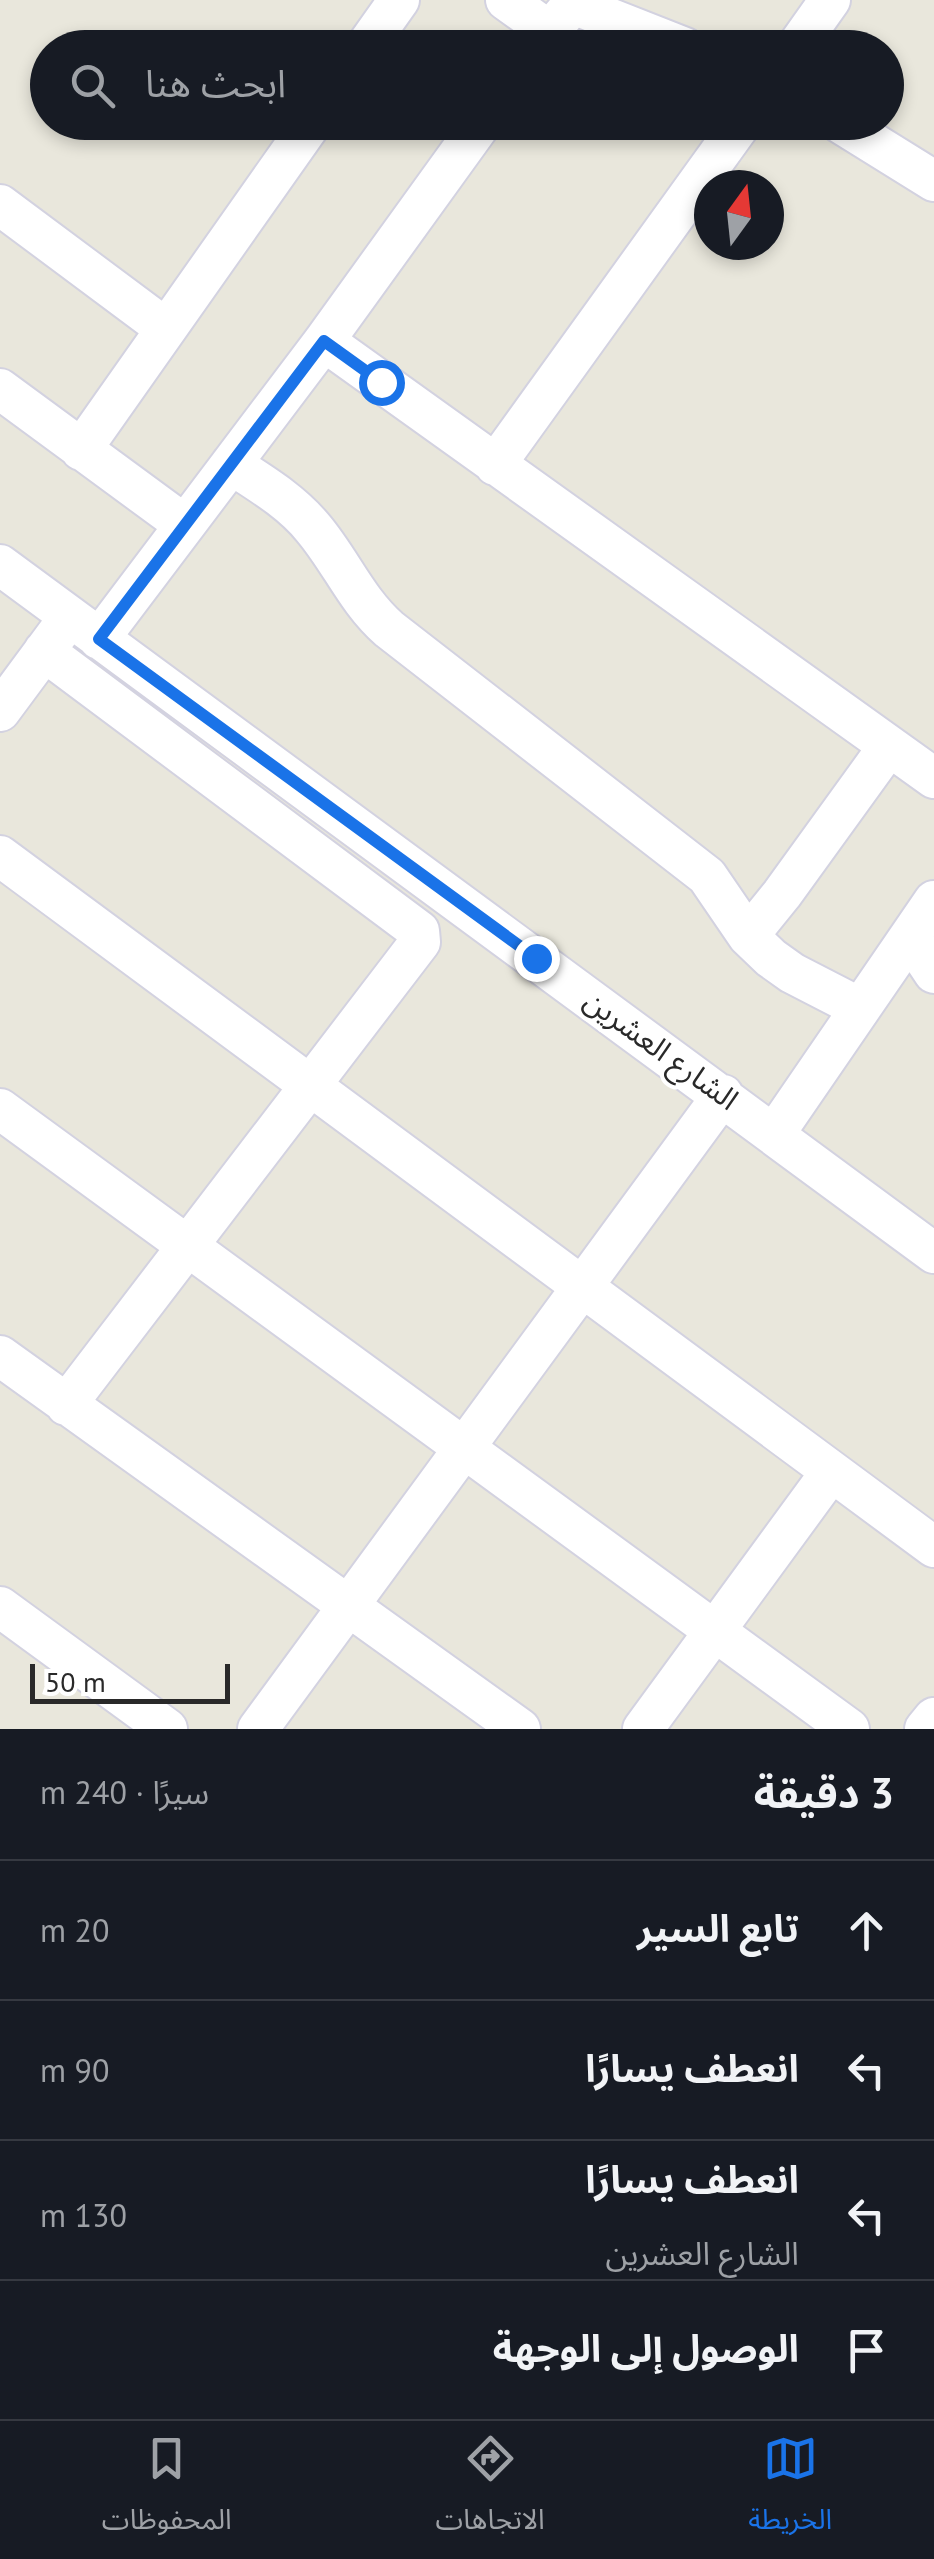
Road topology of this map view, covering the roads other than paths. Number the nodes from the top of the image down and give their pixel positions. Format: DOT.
graph roads {
  1 [pos="399,0"];
  2 [pos="506,0"];
  3 [pos="830,0"];
  4 [pos="559,20"];
  5 [pos="378,30"];
  6 [pos="604,30"];
  7 [pos="809,30"];
  8 [pos="299,140"];
  9 [pos="469,140"];
  10 [pos="729,140"];
  11 [pos="867,140"];
  12 [pos="934,181"];
  13 [pos="0,205"];
  14 [pos="166,328"];
  15 [pos="324,341"];
  16 [pos="0,389"];
  17 [pos="82,450"];
  18 [pos="231,464"];
  19 [pos="495,465"];
  20 [pos="185,525"];
  21 [pos="0,566"];
  22 [pos="84,628"];
  23 [pos="44,651"];
  24 [pos="0,711"];
  25 [pos="890,746"];
  26 [pos="934,778"];
  27 [pos="0,856"];
  28 [pos="934,901"];
  29 [pos="748,936"];
  30 [pos="910,936"];
  31 [pos="934,973"];
  32 [pos="860,1008"];
  33 [pos="312,1087"];
  34 [pos="722,1095"];
  35 [pos="0,1109"];
  36 [pos="775,1133"];
  37 [pos="188,1248"];
  38 [pos="934,1253"];
  39 [pos="580,1287"];
  40 [pos="0,1356"];
  41 [pos="66,1405"];
  42 [pos="463,1448"];
  43 [pos="830,1472"];
  44 [pos="934,1547"];
  45 [pos="349,1605"];
  46 [pos="0,1606"];
  47 [pos="714,1631"];
  48 [pos="934,1718"];
  49 [pos="167,1729"];
  50 [pos="258,1729"];
  51 [pos="520,1729"];
  52 [pos="643,1729"];
  53 [pos="849,1729"];
  54 [pos="925,1729"];
  1 -- 5 [label="street"];
  2 -- 4 [label="street"];
  3 -- 7 [label="street"];
  4 -- 6 [label="street"];
  8 -- 14 [label="street"];
  9 -- 15 [label="street"];
  10 -- 19 [label="street"];
  11 -- 12 [label="street"];
  13 -- 14 [label="street"];
  14 -- 17 [label="street"];
  15 -- 18 [label="street"];
  15 -- 19 [label="street"];
  16 -- 17 [label="street"];
  17 -- 20 [label="street"];
  18 -- 20 [label="street"];
  18 -- 29 [label="street"];
  19 -- 25 [label="street"];
  20 -- 22 [label="street"];
  21 -- 22 [label="street, الشارع العشرين"];
  22 -- 23 [label="street"];
  22 -- 34 [label="street, الشارع العشرين"];
  23 -- 24 [label="street"];
  23 -- 33 [label="street"];
  25 -- 26 [label="street"];
  25 -- 29 [label="street"];
  27 -- 33 [label="street"];
  28 -- 30 [label="street"];
  29 -- 32 [label="street"];
  30 -- 31 [label="street"];
  30 -- 32 [label="street"];
  32 -- 36 [label="street"];
  33 -- 37 [label="street"];
  33 -- 39 [label="street"];
  34 -- 36 [label="street, الشارع العشرين"];
  34 -- 39 [label="street"];
  35 -- 37 [label="street"];
  36 -- 38 [label="street, الشارع العشرين"];
  37 -- 41 [label="street"];
  37 -- 42 [label="street"];
  39 -- 42 [label="street"];
  39 -- 43 [label="street"];
  40 -- 41 [label="street"];
  41 -- 45 [label="street"];
  42 -- 45 [label="street"];
  42 -- 47 [label="street"];
  43 -- 44 [label="street"];
  43 -- 47 [label="street"];
  45 -- 50 [label="street"];
  45 -- 51 [label="street"];
  46 -- 49 [label="street"];
  47 -- 52 [label="street"];
  47 -- 53 [label="street"];
  48 -- 54 [label="street"];
}
